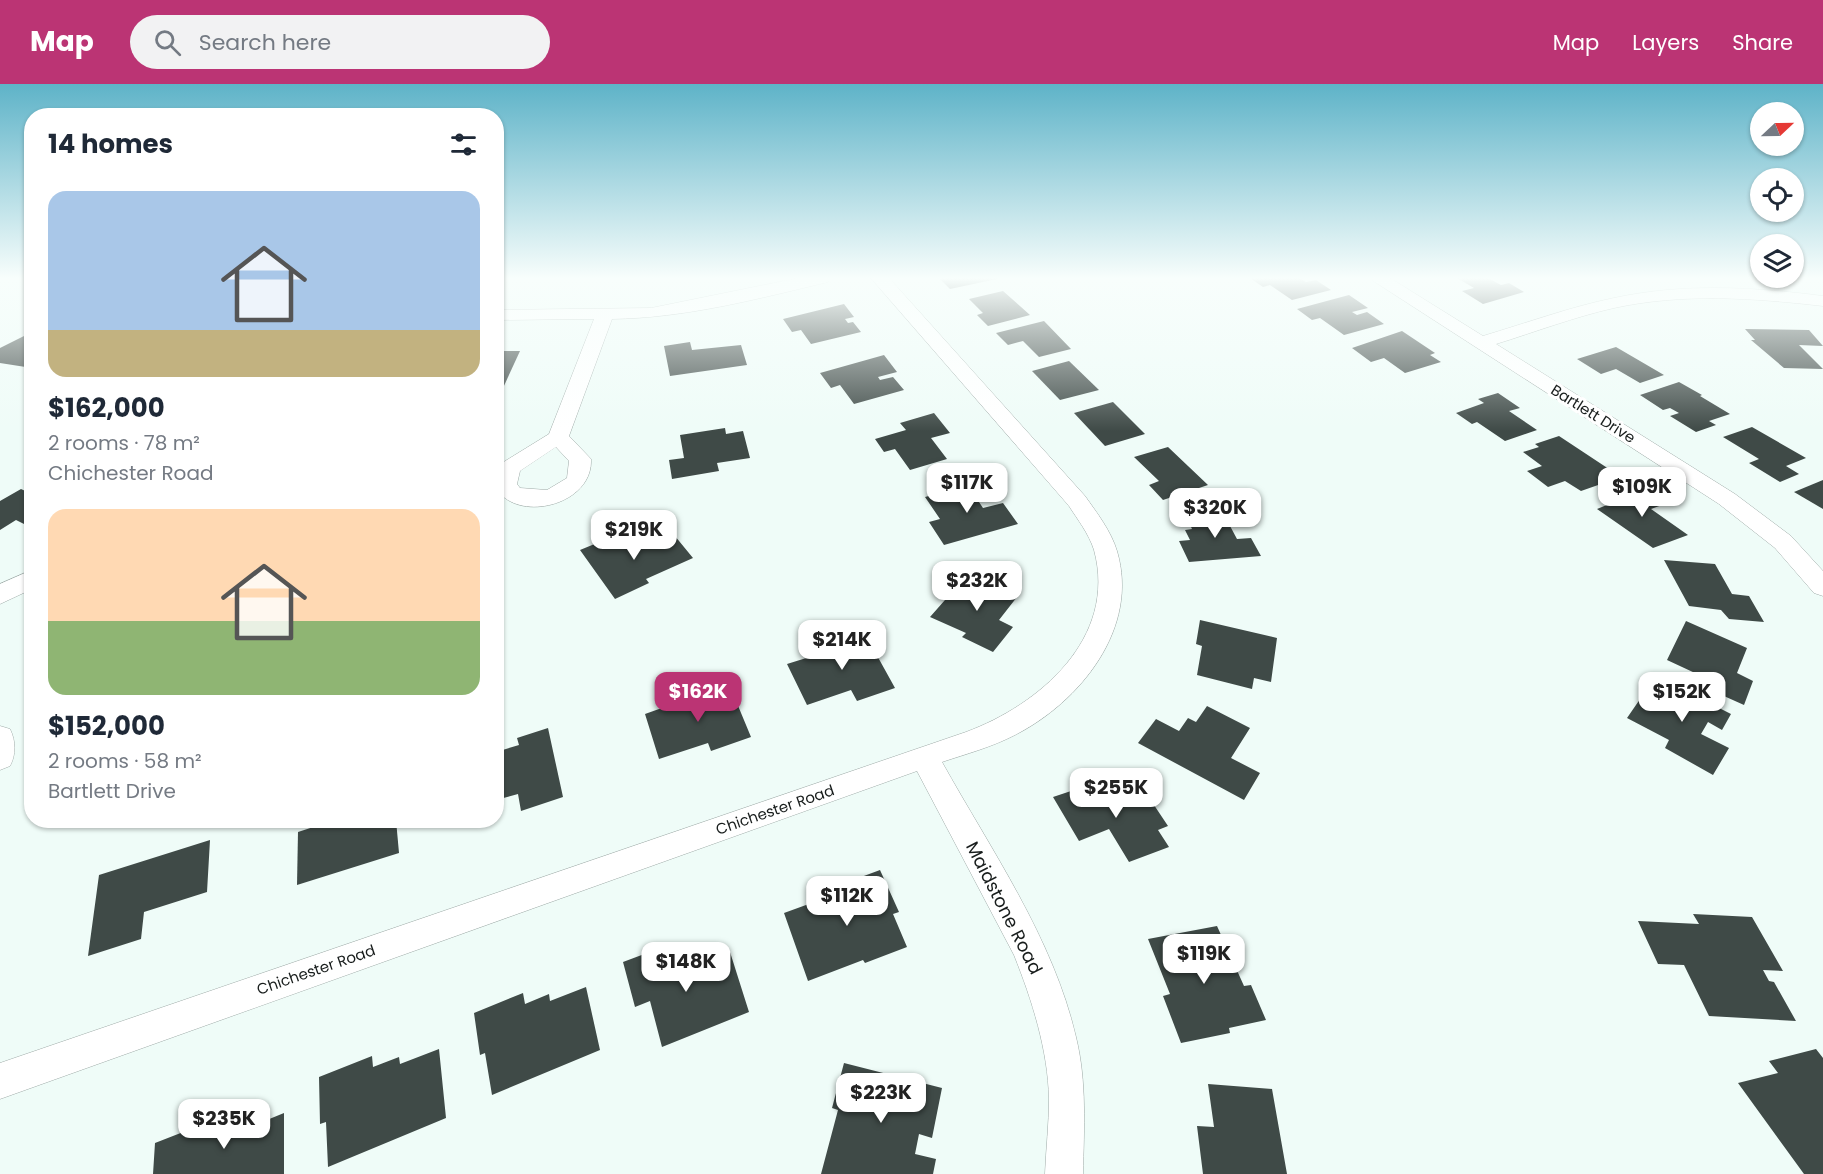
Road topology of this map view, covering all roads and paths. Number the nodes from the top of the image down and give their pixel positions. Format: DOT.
graph roads {
  1 [pos="599,329"];
  2 [pos="925,329"];
  3 [pos="1459,329"];
  4 [pos="1530,329"];
  5 [pos="1481,343"];
  6 [pos="558,438"];
  7 [pos="24,582"];
  8 [pos="1823,587"];
  9 [pos="0,596"];
  10 [pos="0,737"];
  11 [pos="924,757"];
  12 [pos="0,758"];
  13 [pos="0,1081"];
  14 [pos="1064,1174"];
  1 -- 6 [label="street"];
  2 -- 11 [label="street, Chichester Road"];
  3 -- 5 [label="street, Bartlett Drive"];
  4 -- 5 [label="street"];
  5 -- 8 [label="street, Bartlett Drive"];
  7 -- 9 [label="street"];
  10 -- 12 [label="street"];
  11 -- 13 [label="street, Chichester Road"];
  11 -- 14 [label="street, Maidstone Road"];
}
